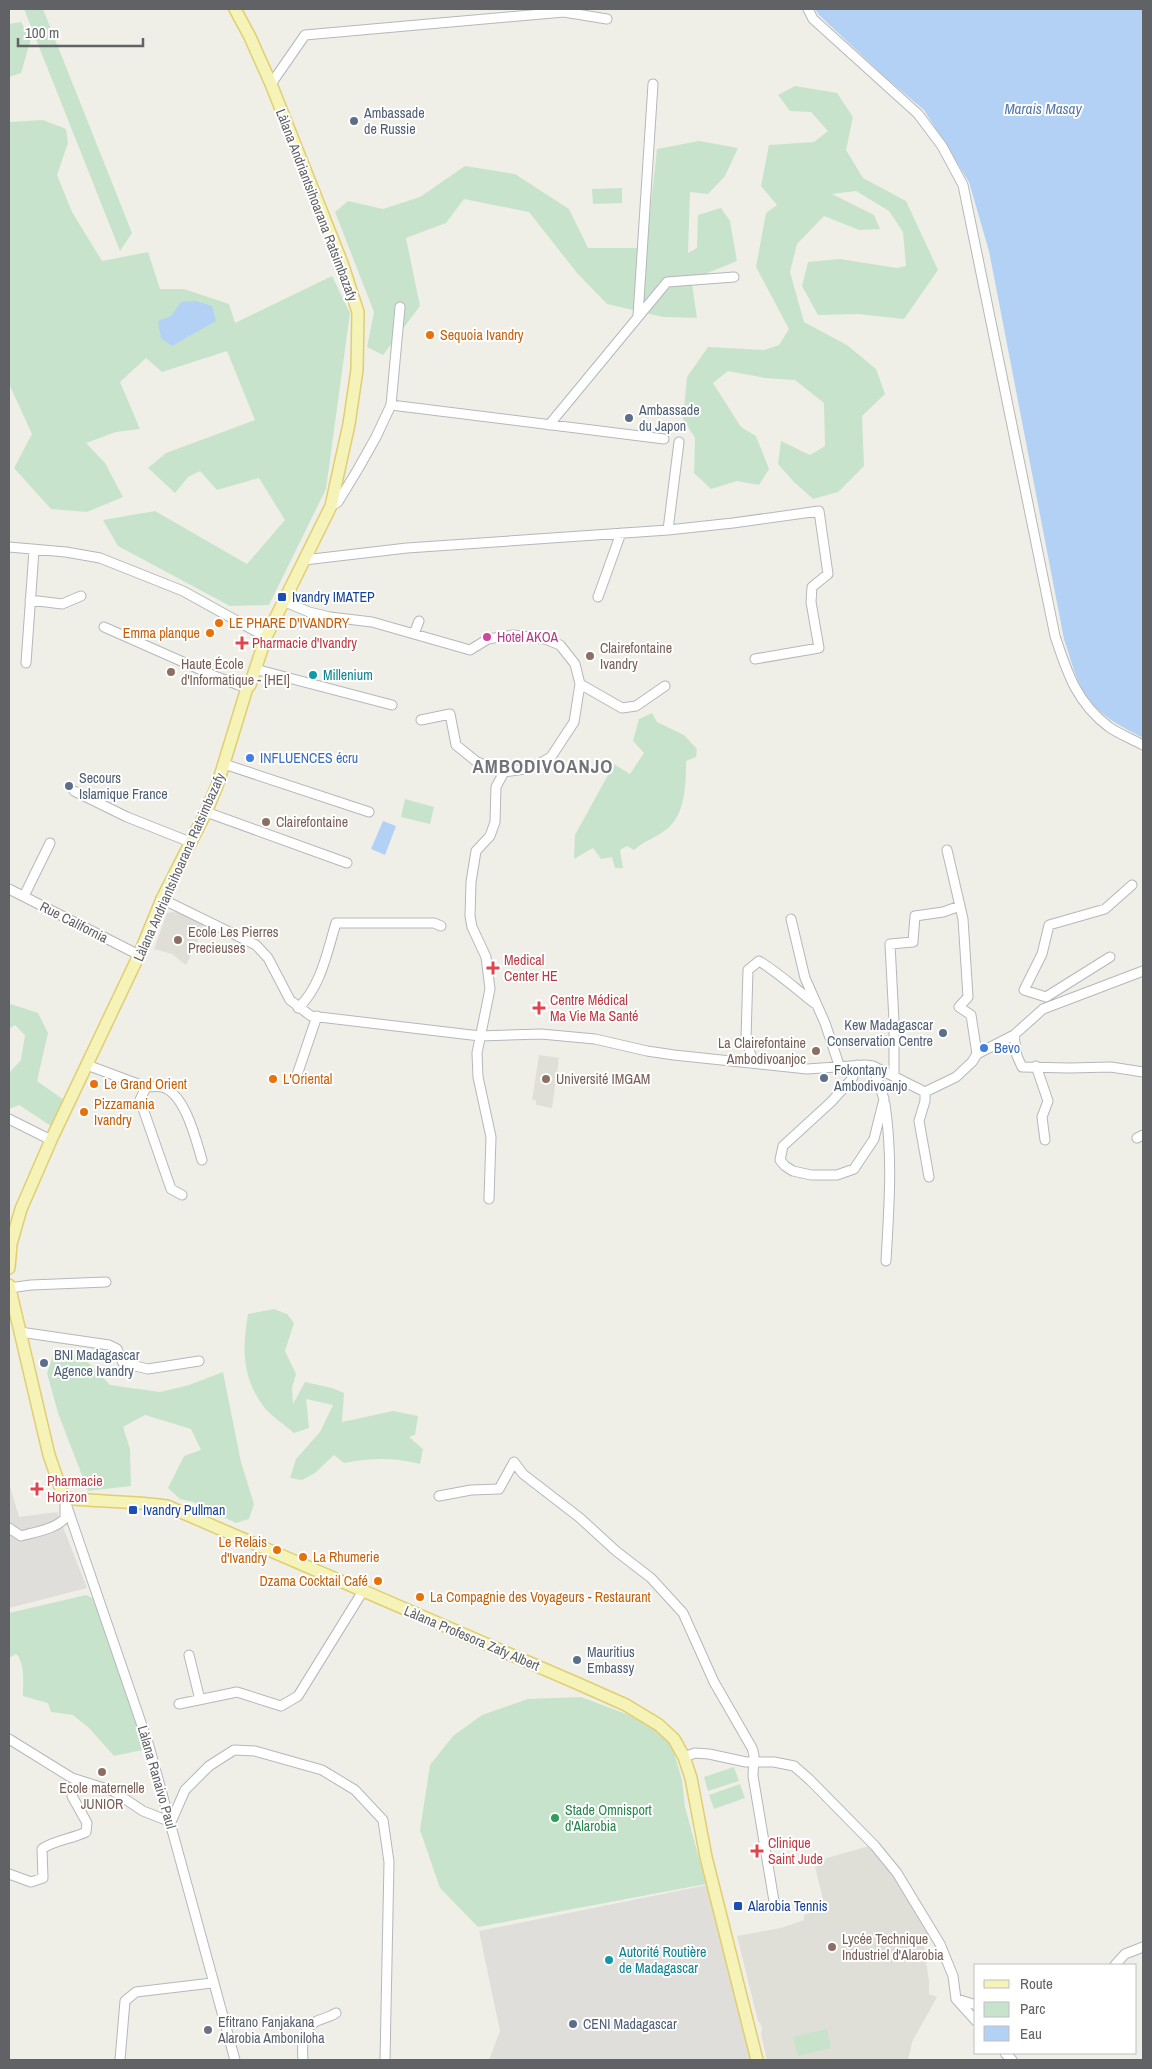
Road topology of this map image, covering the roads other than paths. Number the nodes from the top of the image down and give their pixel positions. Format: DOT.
graph roads {
  1 [pos="235,9"];
  2 [pos="808,9"];
  3 [pos="607,19"];
  4 [pos="271,84"];
  5 [pos="653,84"];
  6 [pos="734,277"];
  7 [pos="400,307"];
  8 [pos="638,316"];
  9 [pos="390,405"];
  10 [pos="549,425"];
  11 [pos="664,440"];
  12 [pos="679,442"];
  13 [pos="331,506"];
  14 [pos="668,530"];
  15 [pos="621,533"];
  16 [pos="9,547"];
  17 [pos="34,550"];
  18 [pos="304,560"];
  19 [pos="81,596"];
  20 [pos="598,596"];
  21 [pos="30,600"];
  22 [pos="283,601"];
  23 [pos="419,621"];
  24 [pos="104,627"];
  25 [pos="414,634"];
  26 [pos="266,636"];
  27 [pos="756,659"];
  28 [pos="26,663"];
  29 [pos="255,669"];
  30 [pos="580,684"];
  31 [pos="665,686"];
  32 [pos="247,688"];
  33 [pos="392,705"];
  34 [pos="421,720"];
  35 [pos="1143,745"];
  36 [pos="224,764"];
  37 [pos="504,772"];
  38 [pos="74,791"];
  39 [pos="206,812"];
  40 [pos="369,812"];
  41 [pos="190,842"];
  42 [pos="50,843"];
  43 [pos="947,850"];
  44 [pos="347,863"];
  45 [pos="1132,886"];
  46 [pos="9,889"];
  47 [pos="24,896"];
  48 [pos="162,899"];
  49 [pos="960,906"];
  50 [pos="791,919"];
  51 [pos="442,926"];
  52 [pos="139,955"];
  53 [pos="1110,957"];
  54 [pos="1143,971"];
  55 [pos="1046,997"];
  56 [pos="814,1002"];
  57 [pos="298,1008"];
  58 [pos="1043,1009"];
  59 [pos="317,1016"];
  60 [pos="1014,1035"];
  61 [pos="480,1036"];
  62 [pos="977,1054"];
  63 [pos="753,1062"];
  64 [pos="87,1065"];
  65 [pos="857,1065"];
  66 [pos="873,1066"];
  67 [pos="1036,1066"];
  68 [pos="840,1068"];
  69 [pos="1143,1072"];
  70 [pos="297,1075"];
  71 [pos="894,1076"];
  72 [pos="146,1087"];
  73 [pos="924,1092"];
  74 [pos="884,1099"];
  75 [pos="9,1120"];
  76 [pos="51,1140"];
  77 [pos="1045,1140"];
  78 [pos="202,1160"];
  79 [pos="929,1177"];
  80 [pos="182,1195"];
  81 [pos="489,1198"];
  82 [pos="886,1261"];
  83 [pos="9,1268"];
  84 [pos="106,1282"];
  85 [pos="9,1286"];
  86 [pos="20,1332"];
  87 [pos="199,1361"];
  88 [pos="439,1496"];
  89 [pos="64,1498"];
  90 [pos="9,1528"];
  91 [pos="363,1591"];
  92 [pos="189,1655"];
  93 [pos="200,1700"];
  94 [pos="179,1704"];
  95 [pos="9,1739"];
  96 [pos="684,1757"];
  97 [pos="754,1762"];
  98 [pos="78,1780"];
  99 [pos="171,1822"];
  100 [pos="9,1874"];
  101 [pos="775,1907"];
  102 [pos="1143,1947"];
  103 [pos="1116,1964"];
  104 [pos="212,1982"];
  105 [pos="956,1998"];
  106 [pos="974,2004"];
  107 [pos="336,2013"];
  108 [pos="974,2019"];
  109 [pos="120,2060"];
  110 [pos="235,2060"];
  111 [pos="304,2060"];
  112 [pos="384,2060"];
  113 [pos="757,2060"];
  1 -- 4 [label="main road, Làlana Andriantsihoarana Ratsimbazafy"];
  2 -- 35 [label="street"];
  3 -- 4 [label="street"];
  4 -- 13 [label="main road, Làlana Andriantsihoarana Ratsimbazafy"];
  5 -- 8 [label="street"];
  6 -- 8 [label="street"];
  7 -- 9 [label="street"];
  8 -- 10 [label="street"];
  9 -- 10 [label="street"];
  9 -- 13 [label="street"];
  10 -- 11 [label="street"];
  12 -- 14 [label="street"];
  13 -- 18 [label="main road, Làlana Andriantsihoarana Ratsimbazafy"];
  14 -- 15 [label="street"];
  14 -- 27 [label="street"];
  15 -- 18 [label="street"];
  15 -- 20 [label="street"];
  16 -- 17 [label="street"];
  17 -- 21 [label="street"];
  17 -- 26 [label="street"];
  18 -- 22 [label="main road, Làlana Andriantsihoarana Ratsimbazafy"];
  19 -- 21 [label="street"];
  21 -- 28 [label="street"];
  22 -- 25 [label="street"];
  22 -- 26 [label="main road, Làlana Andriantsihoarana Ratsimbazafy"];
  23 -- 25 [label="street"];
  24 -- 32 [label="street"];
  25 -- 30 [label="street"];
  26 -- 29 [label="main road, Làlana Andriantsihoarana Ratsimbazafy"];
  29 -- 32 [label="main road, Làlana Andriantsihoarana Ratsimbazafy"];
  29 -- 33 [label="street"];
  30 -- 31 [label="street"];
  30 -- 37 [label="street"];
  32 -- 36 [label="main road, Làlana Andriantsihoarana Ratsimbazafy"];
  34 -- 37 [label="street"];
  36 -- 39 [label="main road, Làlana Andriantsihoarana Ratsimbazafy"];
  36 -- 40 [label="street"];
  37 -- 61 [label="street"];
  38 -- 41 [label="street"];
  39 -- 41 [label="main road, Làlana Andriantsihoarana Ratsimbazafy"];
  39 -- 44 [label="street"];
  41 -- 48 [label="main road, Làlana Andriantsihoarana Ratsimbazafy"];
  42 -- 47 [label="street"];
  43 -- 49 [label="street"];
  45 -- 55 [label="street"];
  46 -- 47 [label="street, Rue California"];
  47 -- 52 [label="street, Rue California"];
  48 -- 52 [label="main road, Làlana Andriantsihoarana Ratsimbazafy"];
  48 -- 57 [label="street"];
  49 -- 62 [label="street"];
  49 -- 71 [label="street"];
  50 -- 56 [label="street"];
  51 -- 57 [label="street"];
  52 -- 64 [label="main road, Làlana Andriantsihoarana Ratsimbazafy"];
  53 -- 55 [label="street"];
  54 -- 58 [label="street"];
  55 -- 58 [label="street"];
  56 -- 63 [label="street"];
  56 -- 68 [label="street"];
  57 -- 59 [label="street"];
  58 -- 60 [label="street"];
  59 -- 61 [label="street"];
  59 -- 70 [label="street"];
  60 -- 62 [label="street"];
  60 -- 67 [label="street"];
  61 -- 63 [label="street"];
  61 -- 81 [label="street"];
  62 -- 73 [label="street"];
  63 -- 68 [label="street"];
  64 -- 72 [label="street"];
  64 -- 76 [label="main road, Làlana Andriantsihoarana Ratsimbazafy"];
  65 -- 66 [label="street"];
  65 -- 68 [label="street"];
  65 -- 74 [label="street"];
  66 -- 71 [label="street"];
  66 -- 74 [label="street"];
  67 -- 69 [label="street"];
  67 -- 77 [label="street"];
  71 -- 73 [label="street"];
  72 -- 78 [label="street"];
  72 -- 80 [label="street"];
  73 -- 79 [label="street"];
  74 -- 82 [label="street"];
  75 -- 76 [label="street"];
  76 -- 83 [label="main road, Làlana Andriantsihoarana Ratsimbazafy"];
  84 -- 85 [label="street"];
  85 -- 86 [label="main road"];
  86 -- 87 [label="street"];
  86 -- 89 [label="main road"];
  88 -- 97 [label="street"];
  89 -- 90 [label="street"];
  89 -- 91 [label="main road, Làlana Profesora Zafy Albert"];
  89 -- 99 [label="street, Làlana Ranaivo Paul"];
  91 -- 93 [label="street"];
  91 -- 96 [label="main road, Làlana Profesora Zafy Albert"];
  92 -- 93 [label="street"];
  93 -- 94 [label="street"];
  95 -- 98 [label="street"];
  96 -- 97 [label="street"];
  96 -- 113 [label="main road, Làlana Profesora Zafy Albert"];
  97 -- 101 [label="street"];
  97 -- 105 [label="street"];
  98 -- 99 [label="street"];
  98 -- 100 [label="street"];
  99 -- 104 [label="street, Làlana Ranaivo Paul"];
  99 -- 112 [label="street"];
  102 -- 103 [label="street"];
  104 -- 109 [label="street"];
  104 -- 110 [label="street, Làlana Ranaivo Paul"];
  105 -- 106 [label="street"];
  105 -- 108 [label="street"];
  107 -- 111 [label="street"];
}
